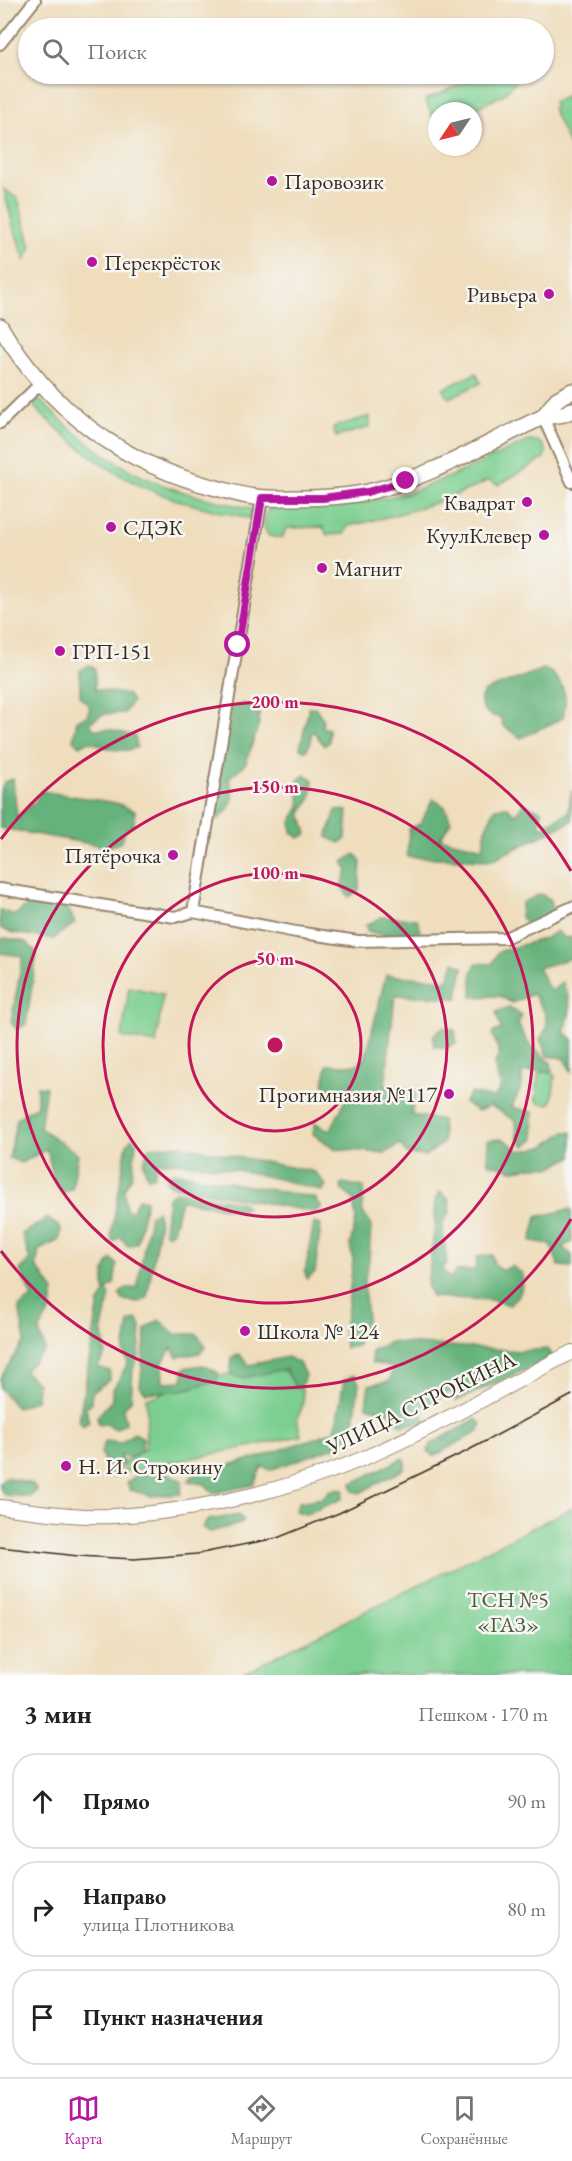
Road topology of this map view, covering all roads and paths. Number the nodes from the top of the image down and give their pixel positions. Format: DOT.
graph roads {
  1 [pos="35,0"];
  2 [pos="21,18"];
  3 [pos="18,21"];
  4 [pos="0,44"];
  5 [pos="0,326"];
  6 [pos="41,383"];
  7 [pos="572,391"];
  8 [pos="572,410"];
  9 [pos="543,417"];
  10 [pos="0,423"];
  11 [pos="572,482"];
  12 [pos="262,498"];
  13 [pos="0,889"];
  14 [pos="572,907"];
  15 [pos="193,912"];
  16 [pos="572,1352"];
  17 [pos="0,1508"];
  1 -- 2 [label="street"];
  3 -- 4 [label="street"];
  5 -- 6 [label="main road"];
  6 -- 10 [label="street"];
  6 -- 12 [label="main road"];
  7 -- 9 [label="main road"];
  8 -- 9 [label="main road"];
  9 -- 11 [label="street"];
  9 -- 12 [label="main road"];
  12 -- 15 [label="street"];
  13 -- 15 [label="street"];
  14 -- 15 [label="street"];
  16 -- 17 [label="street, УЛИЦА СТРОКИНА"];
}
